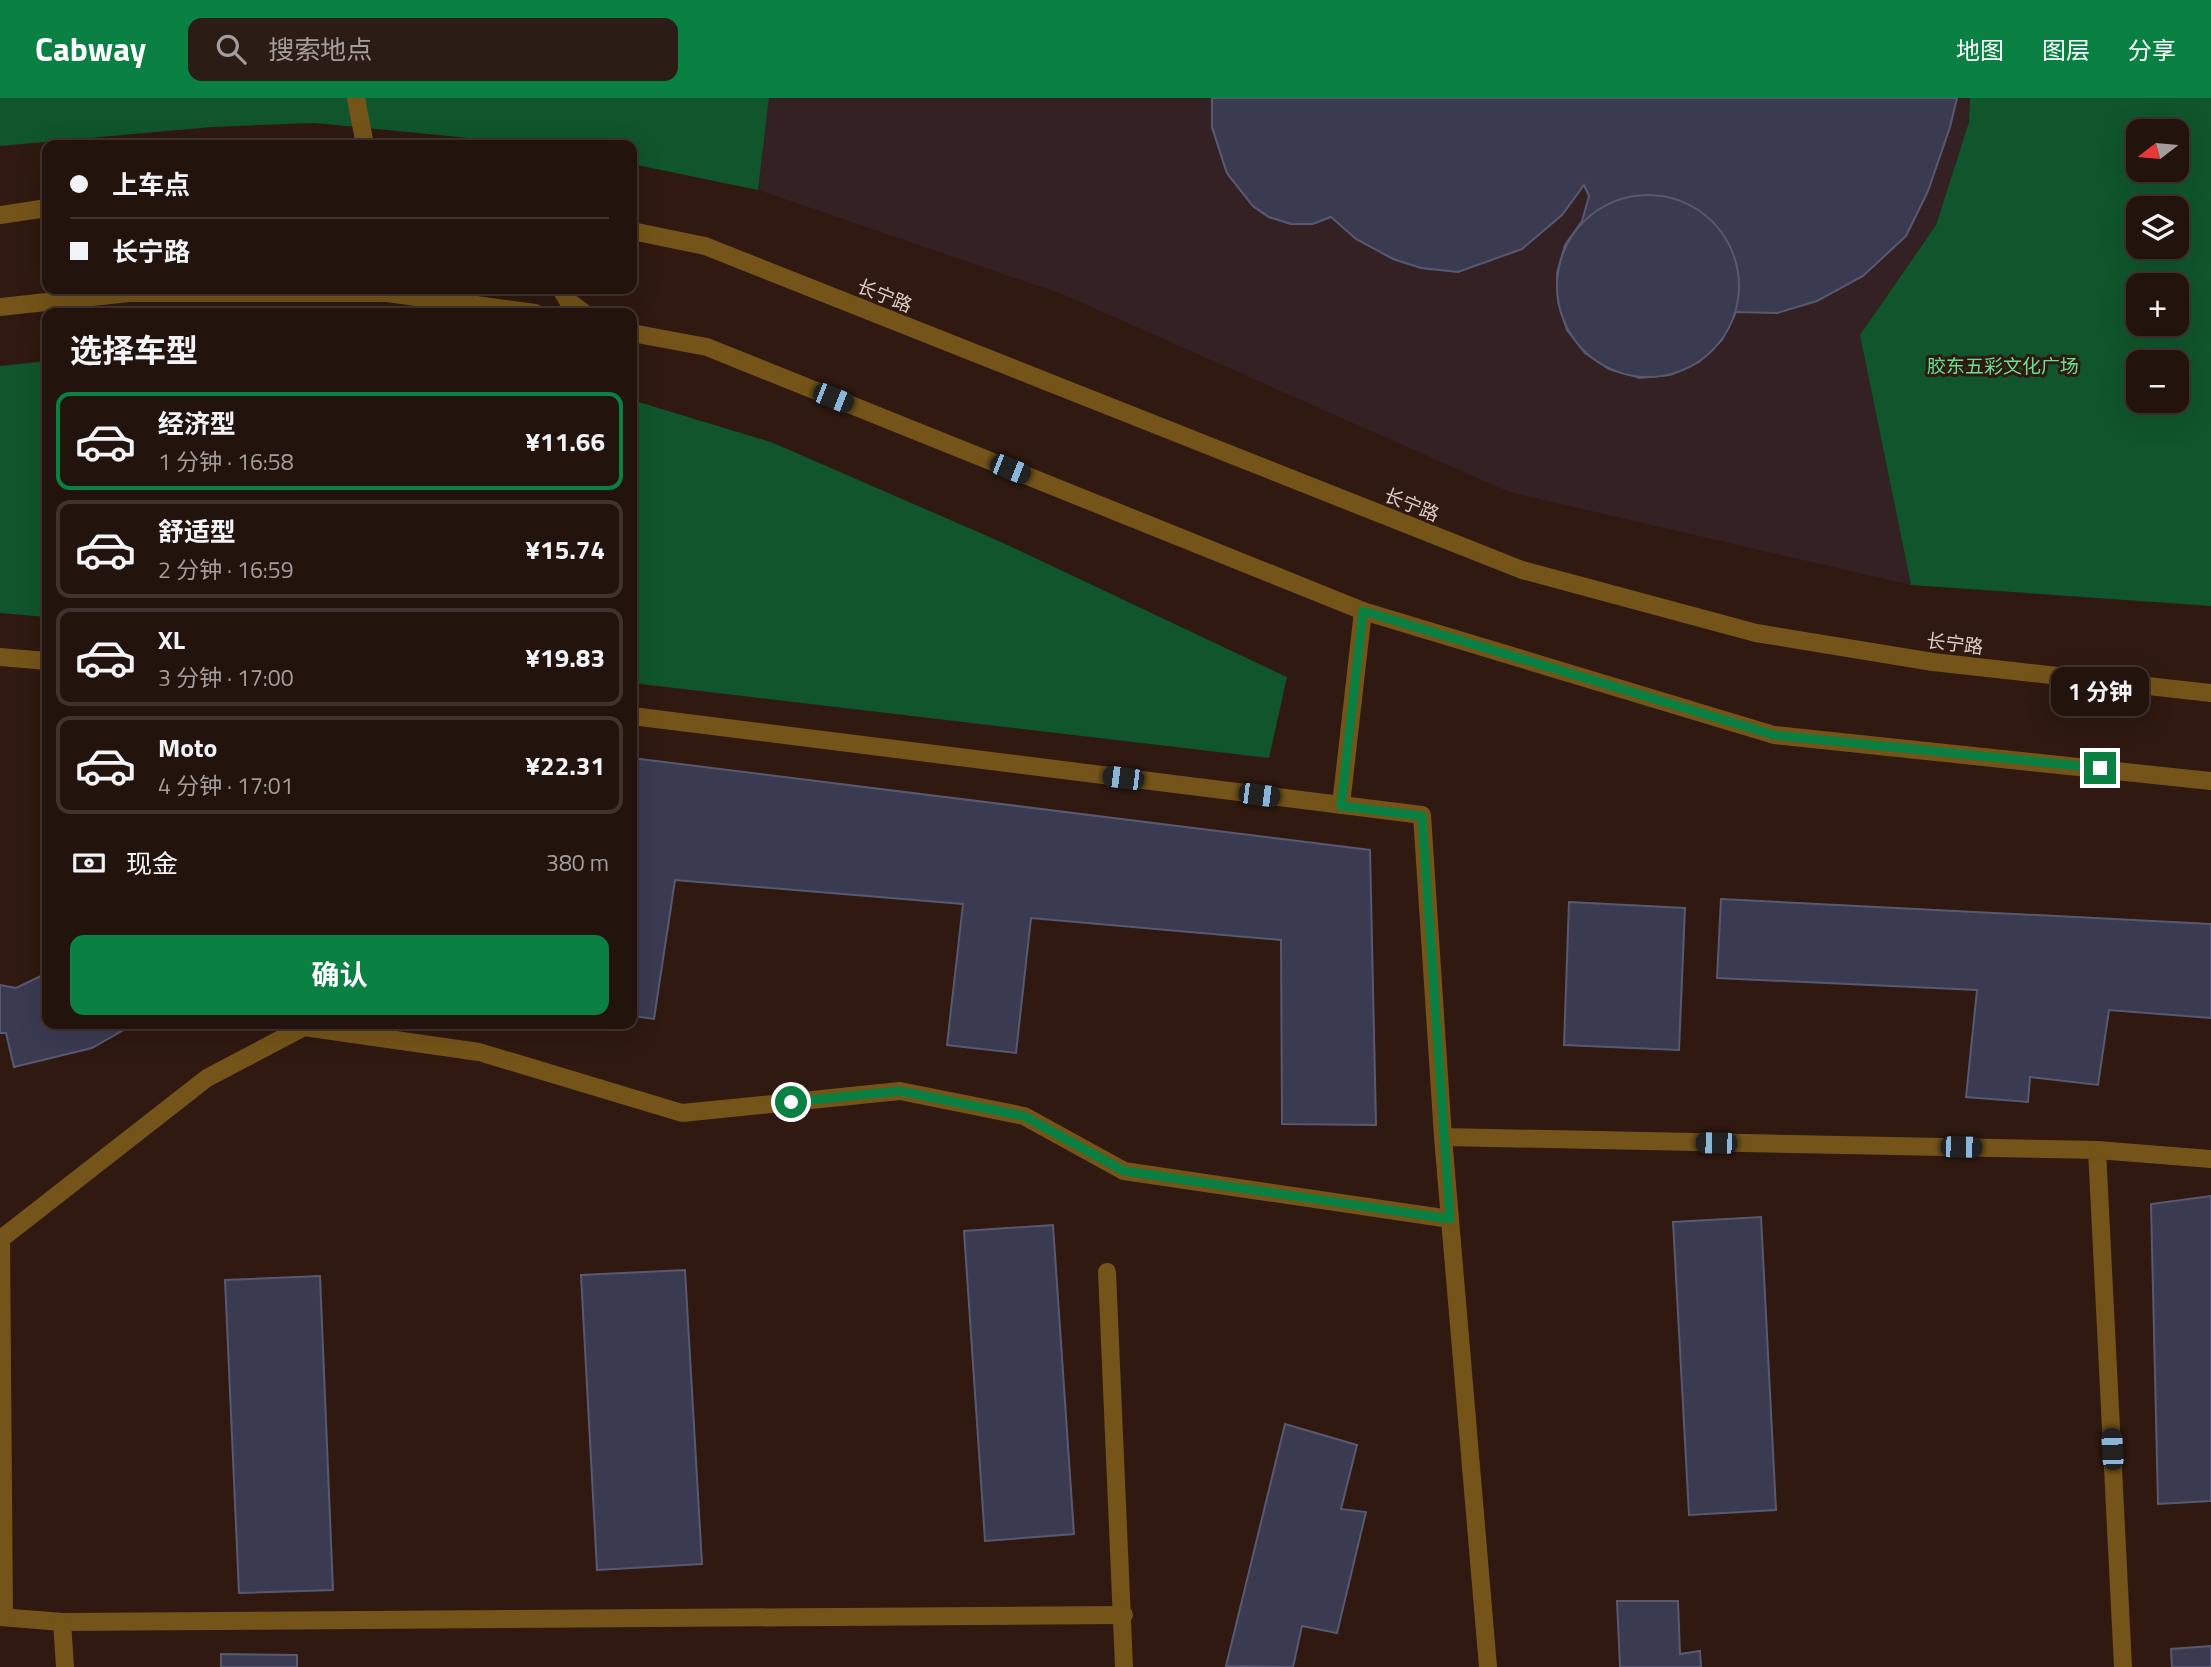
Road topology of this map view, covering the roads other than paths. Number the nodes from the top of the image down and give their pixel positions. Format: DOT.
graph roads {
  1 [pos="356,98"];
  2 [pos="365,140"];
  3 [pos="42,209"];
  4 [pos="0,215"];
  5 [pos="637,232"];
  6 [pos="120,294"];
  7 [pos="394,294"];
  8 [pos="564,294"];
  9 [pos="0,307"];
  10 [pos="508,308"];
  11 [pos="577,308"];
  12 [pos="637,334"];
  13 [pos="1363,611"];
  14 [pos="0,657"];
  15 [pos="42,661"];
  16 [pos="2211,693"];
  17 [pos="637,717"];
  18 [pos="2211,781"];
  19 [pos="1341,806"];
  20 [pos="300,1029"];
  21 [pos="318,1029"];
  22 [pos="1443,1137"];
  23 [pos="2097,1150"];
  24 [pos="2211,1159"];
  25 [pos="1450,1219"];
  26 [pos="1107,1272"];
  27 [pos="1124,1615"];
  28 [pos="2,1617"];
  29 [pos="62,1622"];
  30 [pos="65,1667"];
  31 [pos="1124,1667"];
  32 [pos="1488,1667"];
  33 [pos="2123,1667"];
  1 -- 2 [label="street"];
  3 -- 4 [label="street"];
  5 -- 16 [label="street, 长宁路"];
  6 -- 9 [label="street"];
  7 -- 10 [label="street"];
  8 -- 11 [label="street"];
  12 -- 13 [label="street"];
  13 -- 18 [label="street"];
  13 -- 19 [label="street"];
  14 -- 15 [label="street"];
  17 -- 19 [label="street"];
  19 -- 22 [label="street"];
  20 -- 28 [label="street"];
  21 -- 25 [label="street"];
  22 -- 23 [label="street"];
  22 -- 25 [label="street"];
  23 -- 24 [label="street"];
  23 -- 33 [label="street"];
  25 -- 32 [label="street"];
  26 -- 27 [label="street"];
  27 -- 29 [label="street"];
  27 -- 31 [label="street"];
  28 -- 29 [label="street"];
  29 -- 30 [label="street"];
}
